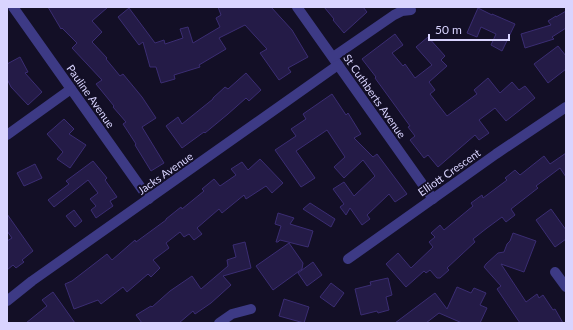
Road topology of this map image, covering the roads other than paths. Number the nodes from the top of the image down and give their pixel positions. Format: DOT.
graph roads {
  1 [pos="13,7"];
  2 [pos="297,7"];
  3 [pos="411,10"];
  4 [pos="336,61"];
  5 [pos="71,89"];
  6 [pos="566,107"];
  7 [pos="7,135"];
  8 [pos="149,199"];
  9 [pos="433,199"];
  10 [pos="348,259"];
  11 [pos="555,272"];
  12 [pos="566,288"];
  13 [pos="7,301"];
  14 [pos="251,309"];
  15 [pos="219,323"];
  1 -- 5 [label="street, Pauline Avenue"];
  2 -- 4 [label="street, St Cuthberts Avenue"];
  3 -- 4 [label="street, Jacks Avenue"];
  4 -- 8 [label="street, Jacks Avenue"];
  4 -- 9 [label="street, St Cuthberts Avenue"];
  5 -- 7 [label="street"];
  5 -- 8 [label="street, Pauline Avenue"];
  6 -- 9 [label="street, Elliott Crescent"];
  8 -- 13 [label="street, Jacks Avenue"];
  9 -- 10 [label="street, Elliott Crescent"];
  11 -- 12 [label="street"];
  14 -- 15 [label="street"];
}
